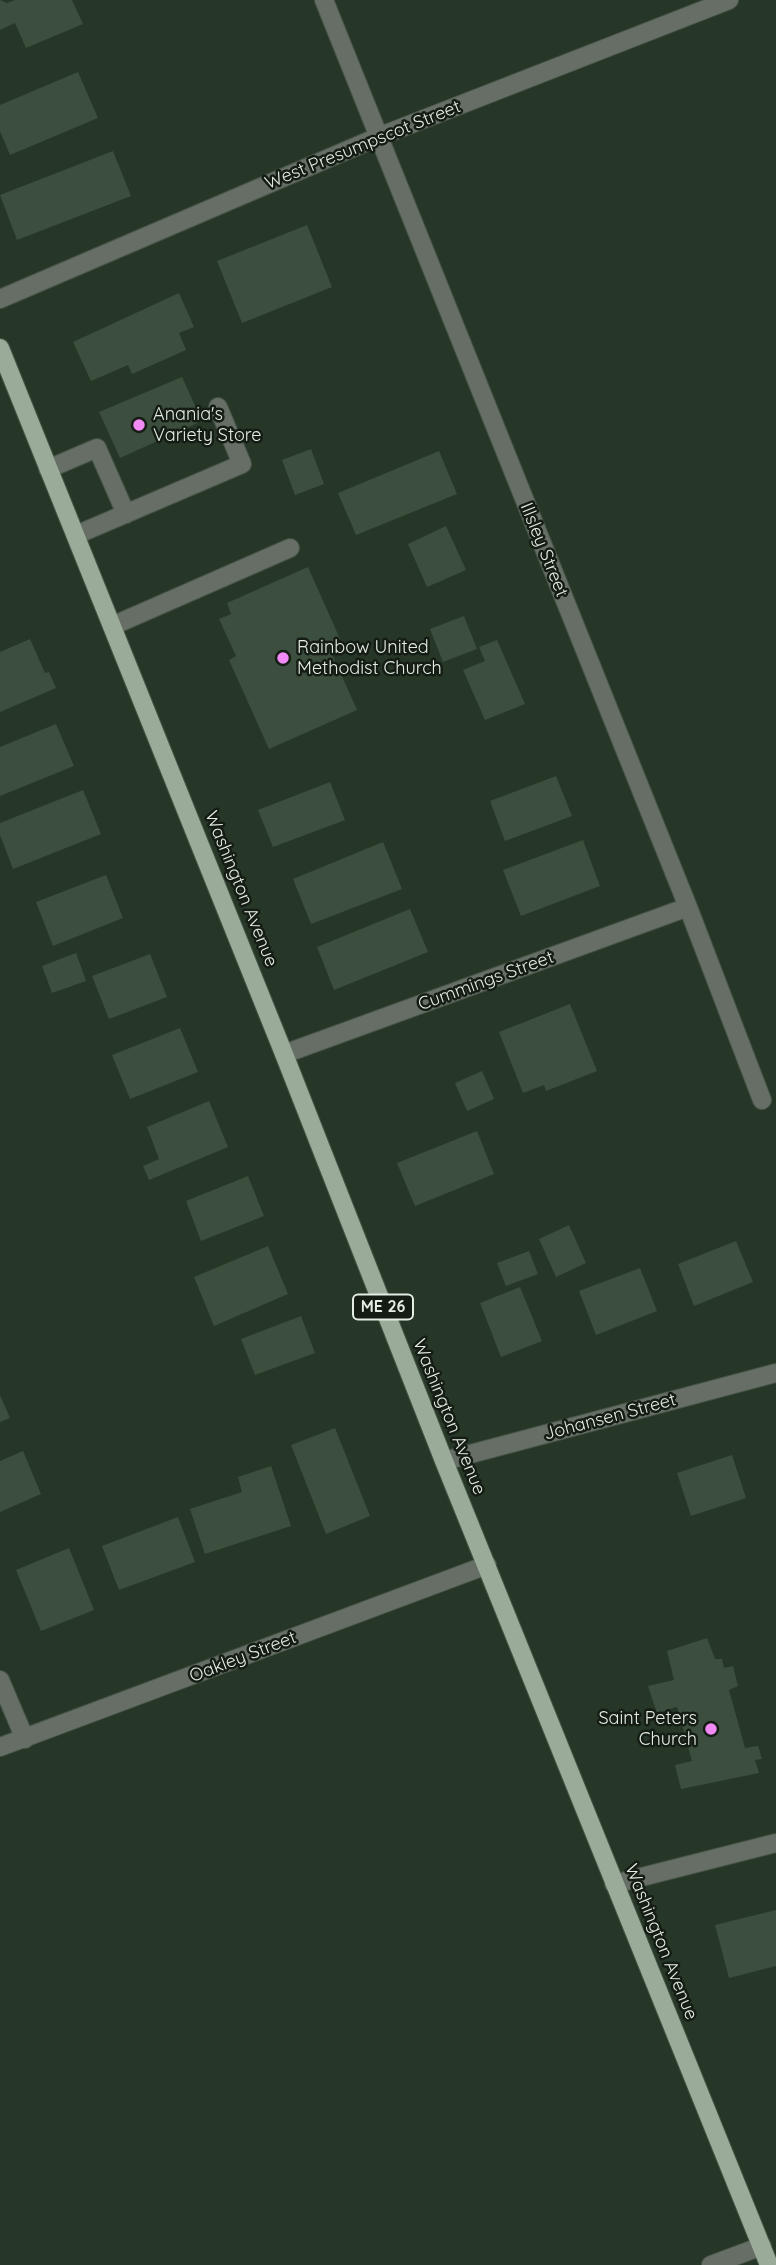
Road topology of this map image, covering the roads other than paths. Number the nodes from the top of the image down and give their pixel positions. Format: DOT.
graph roads {
  1 [pos="324,0"];
  2 [pos="729,0"];
  3 [pos="378,137"];
  4 [pos="0,299"];
  5 [pos="0,348"];
  6 [pos="218,407"];
  7 [pos="48,469"];
  8 [pos="126,514"];
  9 [pos="76,535"];
  10 [pos="290,548"];
  11 [pos="112,626"];
  12 [pos="688,907"];
  13 [pos="285,1055"];
  14 [pos="762,1100"];
  15 [pos="776,1373"];
  16 [pos="444,1461"];
  17 [pos="486,1565"];
  18 [pos="0,1679"];
  19 [pos="24,1739"];
  20 [pos="0,1747"];
  21 [pos="776,1843"];
  22 [pos="614,1884"];
  23 [pos="762,2246"];
  24 [pos="712,2265"];
  25 [pos="769,2265"];
  1 -- 3 [label="street, Illsley Street"];
  2 -- 3 [label="street, West Presumpscot Street"];
  3 -- 4 [label="street, West Presumpscot Street"];
  3 -- 12 [label="street, Illsley Street"];
  5 -- 7 [label="main road, Washington Avenue / ME 26"];
  6 -- 8 [label="street"];
  7 -- 8 [label="street"];
  7 -- 9 [label="main road, Washington Avenue / ME 26"];
  8 -- 9 [label="street"];
  9 -- 11 [label="main road, Washington Avenue / ME 26"];
  10 -- 11 [label="street"];
  11 -- 13 [label="main road, Washington Avenue / ME 26"];
  12 -- 13 [label="street, Cummings Street"];
  12 -- 14 [label="street, Illsley Street"];
  13 -- 16 [label="main road, Washington Avenue / ME 26"];
  15 -- 16 [label="street, Johansen Street"];
  16 -- 17 [label="main road, Washington Avenue / ME 26"];
  17 -- 19 [label="street, Oakley Street"];
  17 -- 22 [label="main road, Washington Avenue / ME 26"];
  18 -- 19 [label="street"];
  19 -- 20 [label="street, Oakley Street"];
  21 -- 22 [label="street"];
  22 -- 23 [label="main road, Washington Avenue / ME 26"];
  23 -- 24 [label="street"];
  23 -- 25 [label="main road, Washington Avenue / ME 26"];
}
